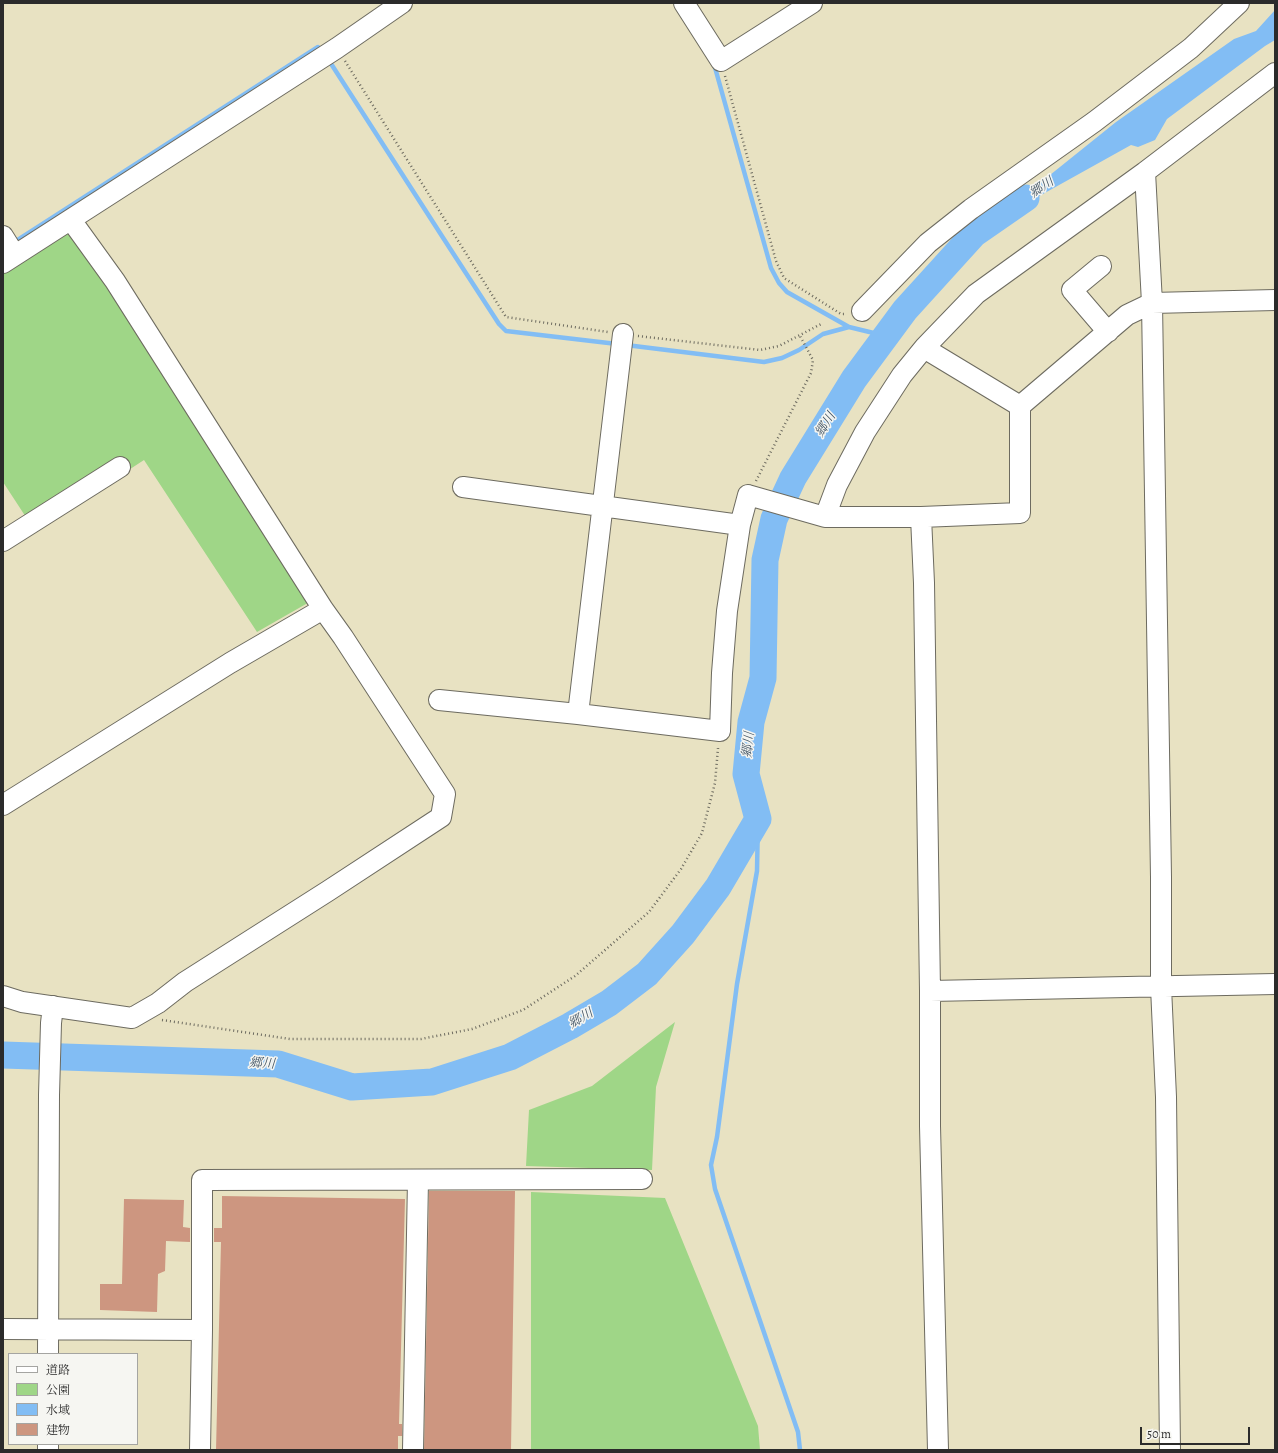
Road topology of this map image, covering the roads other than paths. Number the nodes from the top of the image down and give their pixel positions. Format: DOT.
graph roads {
  1 [pos="402,3"];
  2 [pos="684,3"];
  3 [pos="812,3"];
  4 [pos="1239,3"];
  5 [pos="1275,73"];
  6 [pos="1145,172"];
  7 [pos="71,220"];
  8 [pos="3,236"];
  9 [pos="9,259"];
  10 [pos="1101,266"];
  11 [pos="1275,300"];
  12 [pos="1152,303"];
  13 [pos="862,311"];
  14 [pos="1108,332"];
  15 [pos="623,334"];
  16 [pos="924,348"];
  17 [pos="1020,406"];
  18 [pos="120,467"];
  19 [pos="463,487"];
  20 [pos="601,507"];
  21 [pos="825,517"];
  22 [pos="920,517"];
  23 [pos="740,525"];
  24 [pos="3,541"];
  25 [pos="323,609"];
  26 [pos="439,700"];
  27 [pos="578,714"];
  28 [pos="3,805"];
  29 [pos="1275,984"];
  30 [pos="1161,988"];
  31 [pos="930,991"];
  32 [pos="3,996"];
  33 [pos="52,1015"];
  34 [pos="642,1179"];
  35 [pos="418,1180"];
  36 [pos="3,1329"];
  37 [pos="47,1329"];
  38 [pos="202,1330"];
  39 [pos="48,1353"];
  40 [pos="200,1450"];
  41 [pos="413,1450"];
  42 [pos="938,1450"];
  43 [pos="1170,1450"];
  1 -- 7 [label="street"];
  2 -- 3 [label="street"];
  4 -- 13 [label="street"];
  5 -- 6 [label="street"];
  6 -- 12 [label="street"];
  6 -- 16 [label="street"];
  7 -- 9 [label="street"];
  7 -- 25 [label="street"];
  8 -- 9 [label="street"];
  10 -- 14 [label="street"];
  11 -- 12 [label="street"];
  12 -- 14 [label="street"];
  12 -- 30 [label="street"];
  14 -- 17 [label="street"];
  15 -- 20 [label="street"];
  16 -- 17 [label="street"];
  16 -- 21 [label="street"];
  17 -- 22 [label="street"];
  18 -- 24 [label="street"];
  19 -- 20 [label="street"];
  20 -- 23 [label="street"];
  20 -- 27 [label="street"];
  21 -- 22 [label="street"];
  21 -- 23 [label="street"];
  22 -- 31 [label="street"];
  23 -- 27 [label="street"];
  25 -- 28 [label="street"];
  25 -- 33 [label="street"];
  26 -- 27 [label="street"];
  29 -- 30 [label="street"];
  30 -- 31 [label="street"];
  30 -- 43 [label="street"];
  31 -- 42 [label="street"];
  32 -- 33 [label="street"];
  33 -- 37 [label="street"];
  34 -- 35 [label="street"];
  35 -- 38 [label="street"];
  35 -- 41 [label="street"];
  36 -- 37 [label="street"];
  37 -- 38 [label="street"];
  37 -- 39 [label="street"];
  38 -- 40 [label="street"];
}
